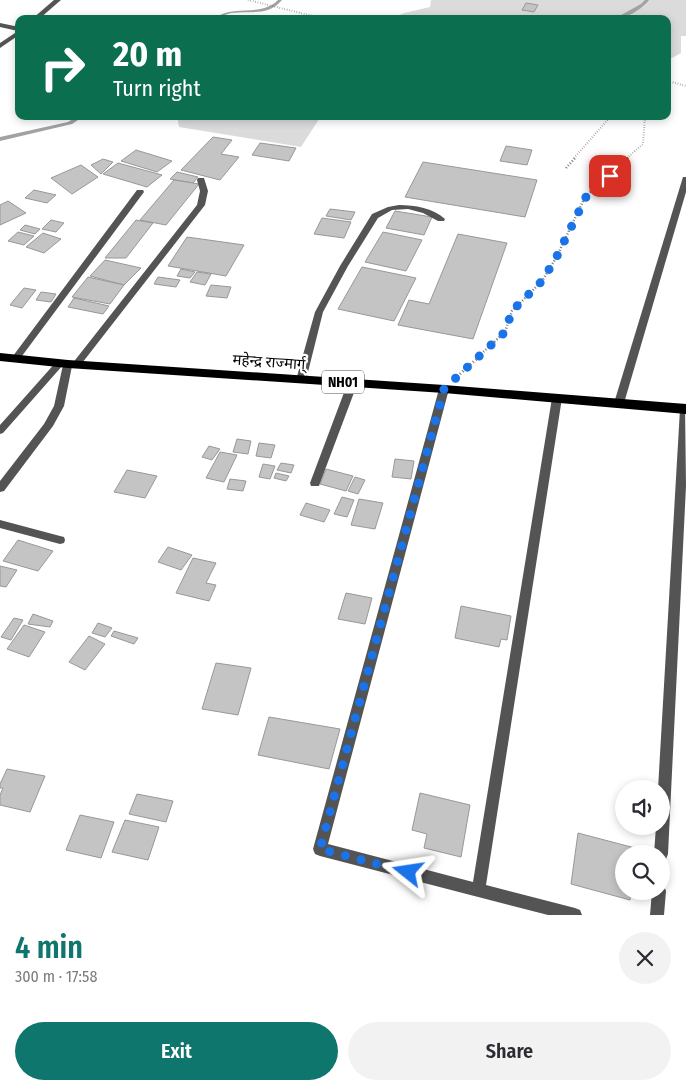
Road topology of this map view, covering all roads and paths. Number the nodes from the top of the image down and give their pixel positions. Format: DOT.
graph roads {
  1 [pos="58,0"];
  2 [pos="248,0"];
  3 [pos="40,15"];
  4 [pos="309,15"];
  5 [pos="0,25"];
  6 [pos="15,29"];
  7 [pos="15,33"];
  8 [pos="0,46"];
  9 [pos="671,82"];
  10 [pos="686,86"];
  11 [pos="608,120"];
  12 [pos="645,120"];
  13 [pos="566,168"];
  14 [pos="686,179"];
  15 [pos="201,180"];
  16 [pos="140,192"];
  17 [pos="441,219"];
  18 [pos="0,357"];
  19 [pos="16,358"];
  20 [pos="68,364"];
  21 [pos="301,380"];
  22 [pos="353,382"];
  23 [pos="444,389"];
  24 [pos="557,398"];
  25 [pos="619,403"];
  26 [pos="686,409"];
  27 [pos="0,431"];
  28 [pos="315,483"];
  29 [pos="0,488"];
  30 [pos="0,524"];
  31 [pos="60,540"];
  32 [pos="662,845"];
  33 [pos="478,891"];
  34 [pos="658,900"];
  35 [pos="576,915"];
  36 [pos="657,915"];
  1 -- 3 [label="street"];
  2 -- 4 [label="path"];
  5 -- 6 [label="street"];
  7 -- 8 [label="street"];
  9 -- 10 [label="path"];
  11 -- 13 [label="path"];
  12 -- 23 [label="path"];
  14 -- 25 [label="street"];
  15 -- 20 [label="street"];
  16 -- 19 [label="street"];
  17 -- 21 [label="street"];
  18 -- 19 [label="highway, महेन्द्र राज्मार्ग् / NH01"];
  19 -- 20 [label="highway, महेन्द्र राज्मार्ग् / NH01"];
  20 -- 21 [label="highway, महेन्द्र राज्मार्ग् / NH01"];
  20 -- 27 [label="street"];
  20 -- 29 [label="street"];
  21 -- 22 [label="highway, महेन्द्र राज्मार्ग् / NH01"];
  22 -- 23 [label="highway, महेन्द्र राज्मार्ग् / NH01"];
  22 -- 28 [label="street"];
  23 -- 24 [label="highway, महेन्द्र राज्मार्ग् / NH01"];
  23 -- 33 [label="street"];
  24 -- 25 [label="highway, महेन्द्र राज्मार्ग् / NH01"];
  24 -- 33 [label="street"];
  25 -- 26 [label="highway, महेन्द्र राज्मार्ग् / NH01"];
  26 -- 32 [label="street"];
  30 -- 31 [label="street"];
  33 -- 35 [label="street"];
  34 -- 36 [label="street"];
}
